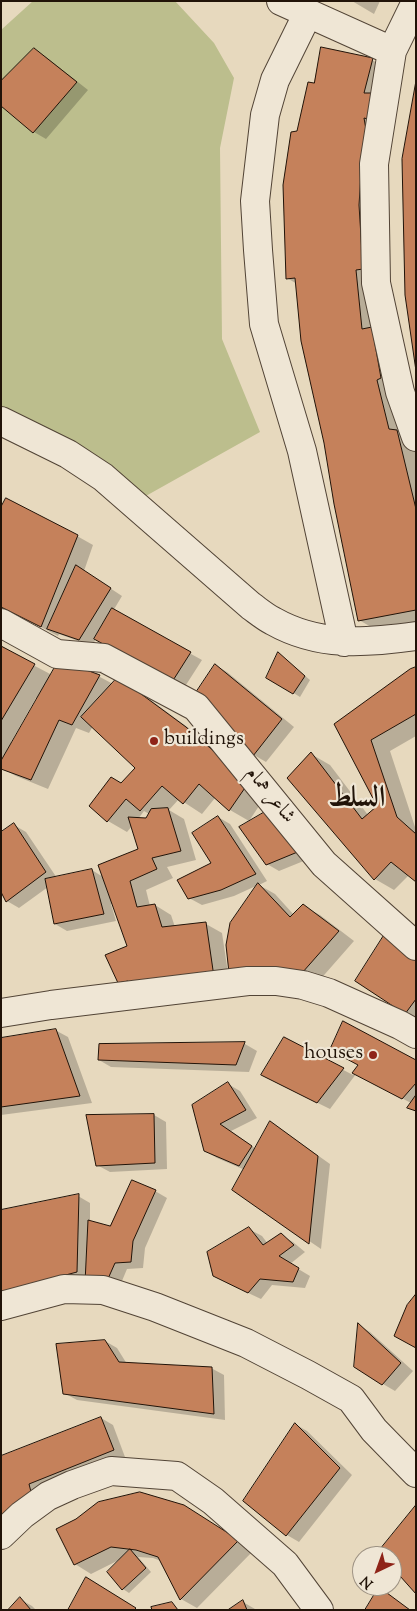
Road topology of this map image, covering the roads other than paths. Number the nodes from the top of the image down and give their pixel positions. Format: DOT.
graph roads {
  1 [pos="281,1"];
  2 [pos="416,2"];
  3 [pos="308,13"];
  4 [pos="392,51"];
  5 [pos="1,421"];
  6 [pos="416,437"];
  7 [pos="1,623"];
  8 [pos="416,636"];
  9 [pos="344,642"];
  10 [pos="416,946"];
  11 [pos="1,1014"];
  12 [pos="416,1034"];
  13 [pos="1,1306"];
  14 [pos="416,1473"];
  15 [pos="1,1536"];
  16 [pos="319,1610"];
  1 -- 3 [label="street"];
  2 -- 4 [label="street"];
  3 -- 4 [label="street"];
  3 -- 9 [label="street"];
  4 -- 6 [label="street"];
  5 -- 9 [label="street"];
  7 -- 10 [label="street, شاعر همام"];
  8 -- 9 [label="street"];
  11 -- 12 [label="street"];
  13 -- 14 [label="street"];
  15 -- 16 [label="street"];
}
